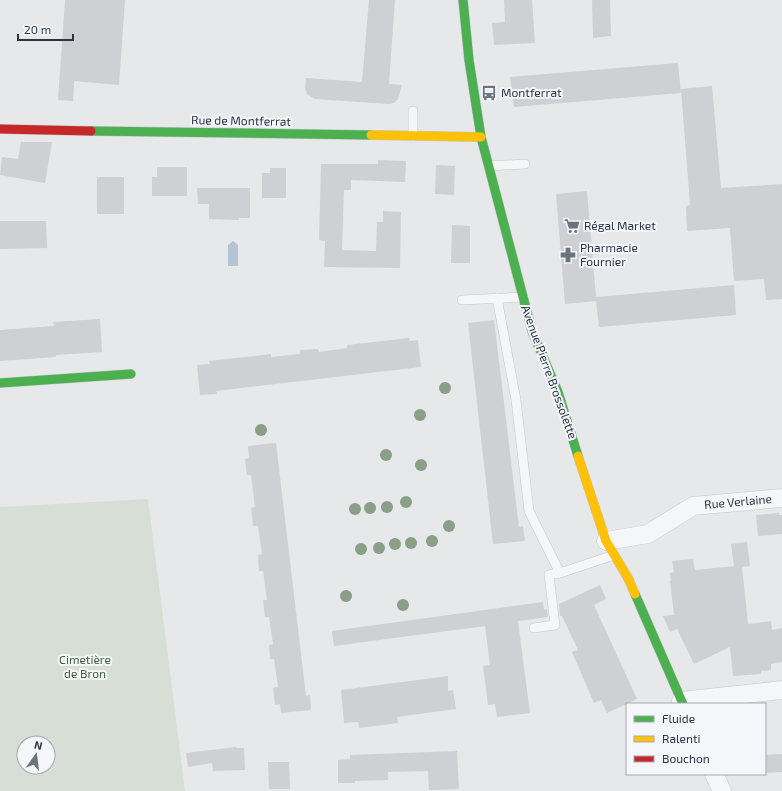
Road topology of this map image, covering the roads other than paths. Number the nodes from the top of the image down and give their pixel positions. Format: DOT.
graph roads {
  1 [pos="463,0"];
  2 [pos="413,112"];
  3 [pos="0,129"];
  4 [pos="413,136"];
  5 [pos="481,137"];
  6 [pos="525,164"];
  7 [pos="488,166"];
  8 [pos="523,297"];
  9 [pos="497,298"];
  10 [pos="462,300"];
  11 [pos="131,374"];
  12 [pos="0,383"];
  13 [pos="782,498"];
  14 [pos="610,548"];
  15 [pos="560,573"];
  16 [pos="534,628"];
  17 [pos="782,690"];
  18 [pos="682,702"];
  19 [pos="714,775"];
  20 [pos="722,791"];
  1 -- 5 [label="street, Avenue Pierre Brossolette"];
  2 -- 4 [label="lane"];
  3 -- 4 [label="street, Rue de Montferrat"];
  4 -- 5 [label="street, Rue de Montferrat"];
  5 -- 7 [label="street, Avenue Pierre Brossolette"];
  6 -- 7 [label="lane"];
  7 -- 8 [label="street, Avenue Pierre Brossolette"];
  8 -- 9 [label="lane"];
  8 -- 14 [label="street, Avenue Pierre Brossolette"];
  9 -- 10 [label="lane"];
  9 -- 15 [label="lane"];
  11 -- 12 [label="street"];
  13 -- 14 [label="street, Rue Verlaine"];
  14 -- 15 [label="lane"];
  14 -- 18 [label="street, Avenue Pierre Brossolette"];
  15 -- 16 [label="lane"];
  17 -- 18 [label="street"];
  19 -- 20 [label="street"];
}
